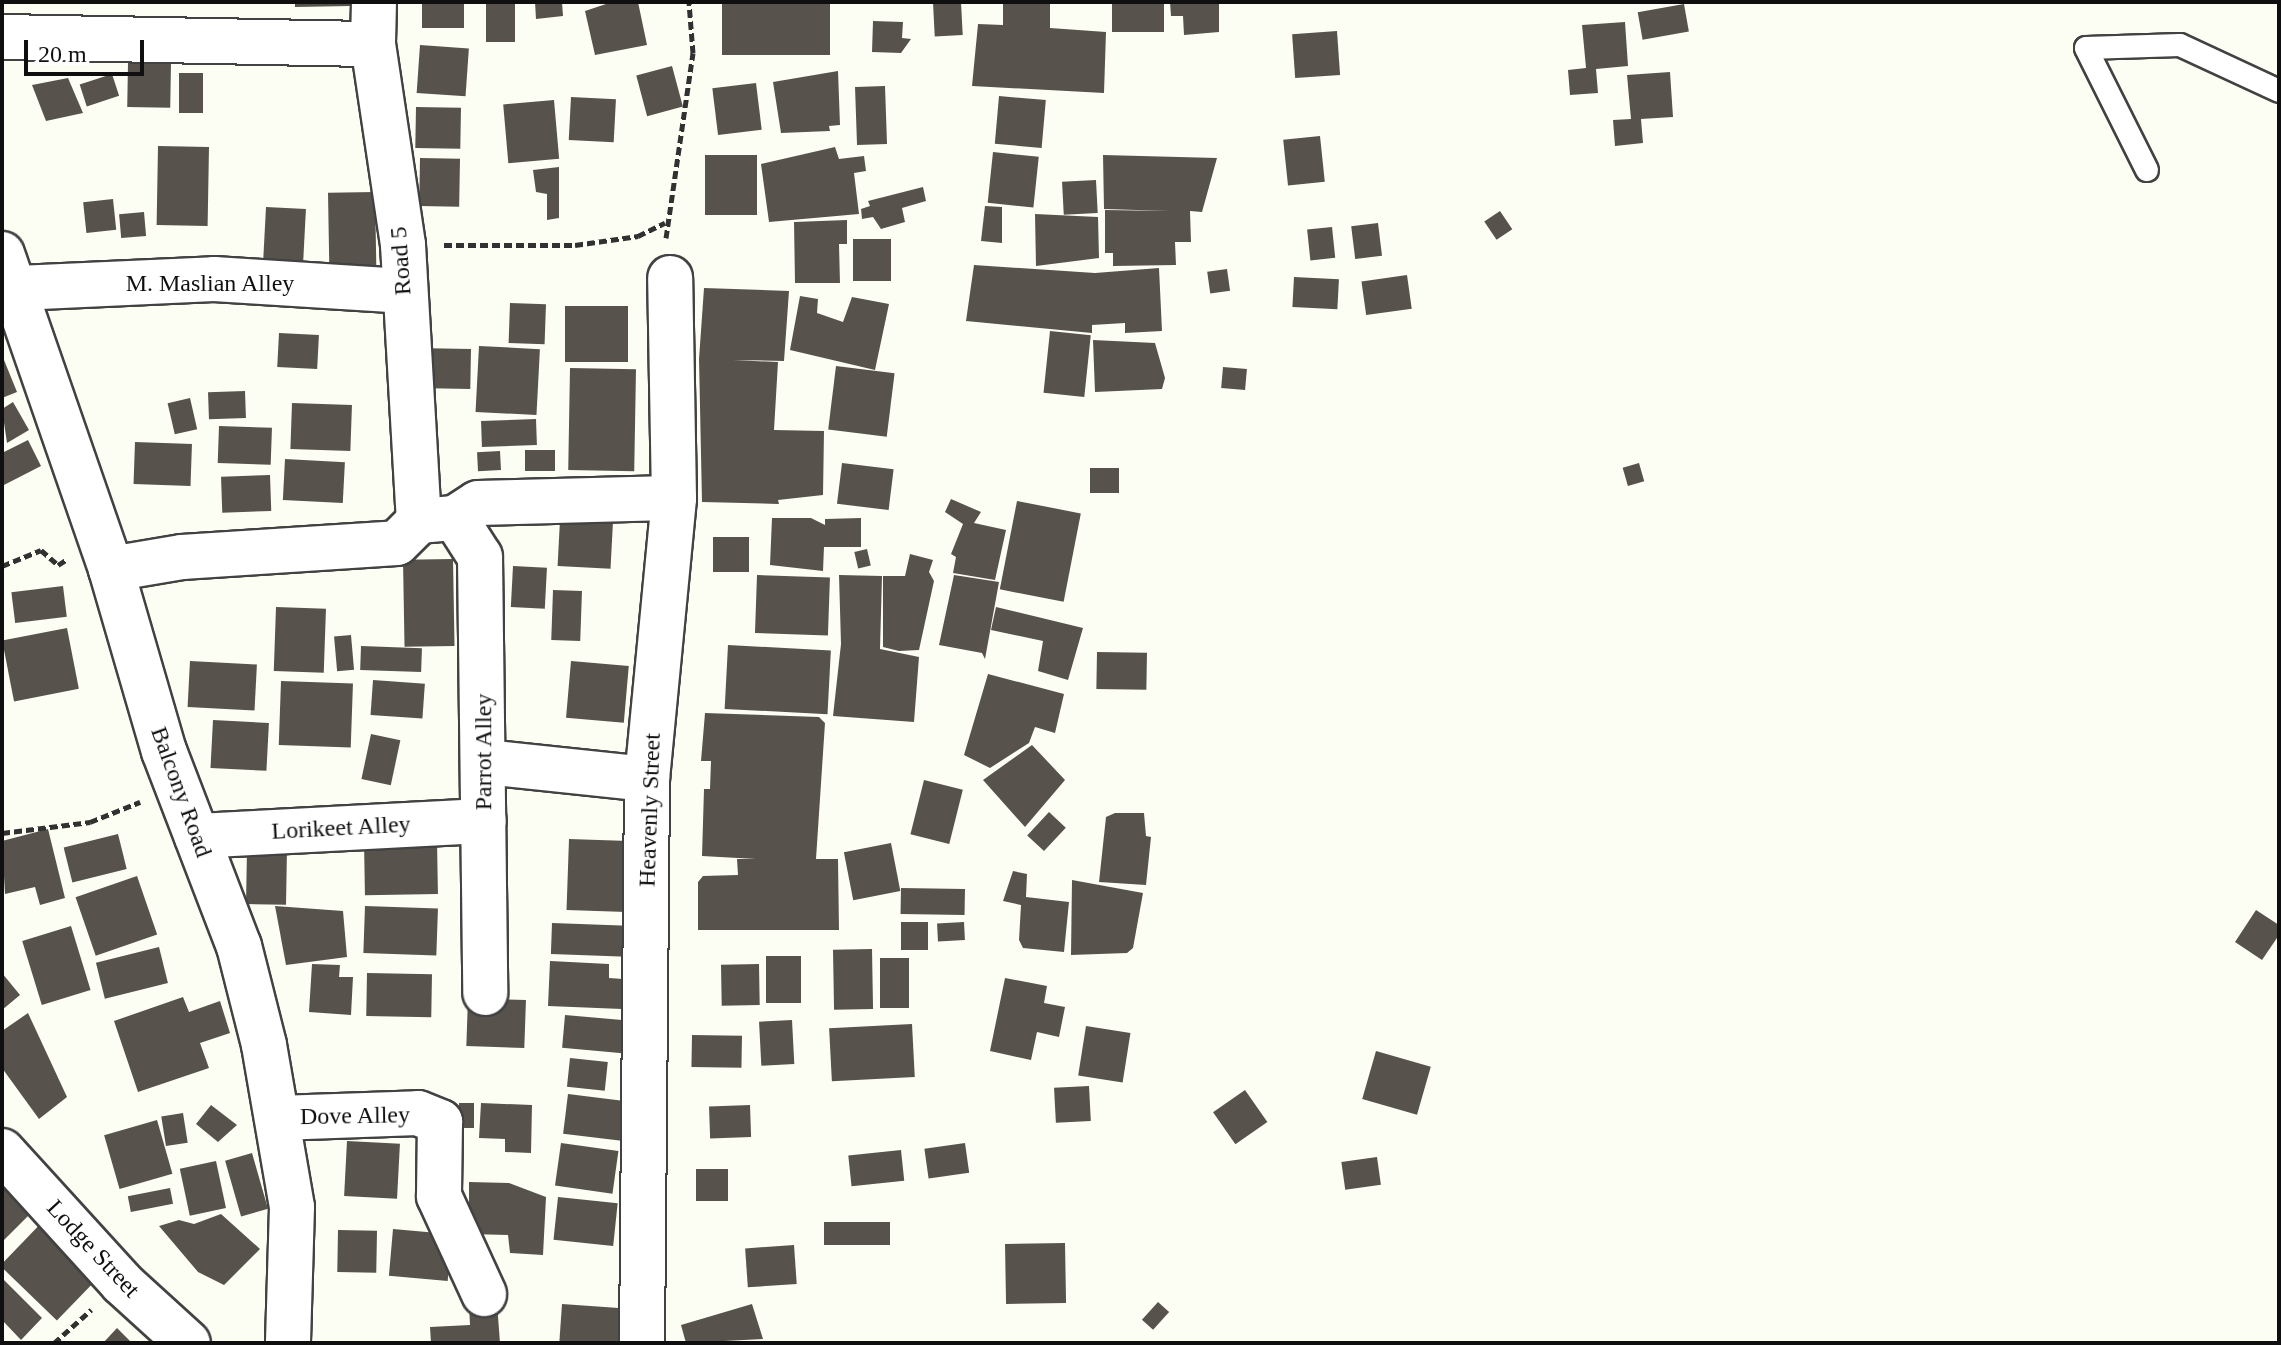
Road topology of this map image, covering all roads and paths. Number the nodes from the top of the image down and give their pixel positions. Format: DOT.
graph roads {
  1 [pos="689,2"];
  2 [pos="373,23"];
  3 [pos="2,37"];
  4 [pos="2279,91"];
  5 [pos="2147,170"];
  6 [pos="665,223"];
  7 [pos="403,245"];
  8 [pos="10,271"];
  9 [pos="670,278"];
  10 [pos="403,291"];
  11 [pos="674,498"];
  12 [pos="437,520"];
  13 [pos="106,554"];
  14 [pos="2,566"];
  15 [pos="485,762"];
  16 [pos="647,779"];
  17 [pos="155,796"];
  18 [pos="484,821"];
  19 [pos="2,833"];
  20 [pos="197,836"];
  21 [pos="485,993"];
  22 [pos="278,1118"];
  23 [pos="2,1151"];
  24 [pos="484,1294"];
  25 [pos="188,1343"];
  26 [pos="288,1343"];
  27 [pos="642,1343"];
  1 -- 6 [label="path"];
  2 -- 3 [label="street"];
  2 -- 7 [label="street, Road 5"];
  4 -- 5 [label="lane"];
  6 -- 7 [label="path"];
  6 -- 9 [label="path"];
  7 -- 10 [label="street, Road 5"];
  8 -- 10 [label="street, M. Maslian Alley"];
  8 -- 13 [label="street, Balcony Road"];
  9 -- 11 [label="street, Heavenly Street"];
  10 -- 12 [label="street, Road 5"];
  11 -- 12 [label="street"];
  11 -- 16 [label="street, Heavenly Street"];
  12 -- 13 [label="street"];
  12 -- 15 [label="street, Parrot Alley"];
  13 -- 14 [label="path"];
  13 -- 20 [label="street, Balcony Road"];
  15 -- 16 [label="street"];
  15 -- 18 [label="street, Parrot Alley"];
  16 -- 27 [label="street, Heavenly Street"];
  17 -- 19 [label="path"];
  18 -- 20 [label="street, Lorikeet Alley"];
  18 -- 21 [label="street, Parrot Alley"];
  20 -- 22 [label="street, Balcony Road"];
  22 -- 24 [label="street, Dove Alley"];
  22 -- 26 [label="street, Balcony Road"];
  23 -- 25 [label="street, Lodge Street"];
}
